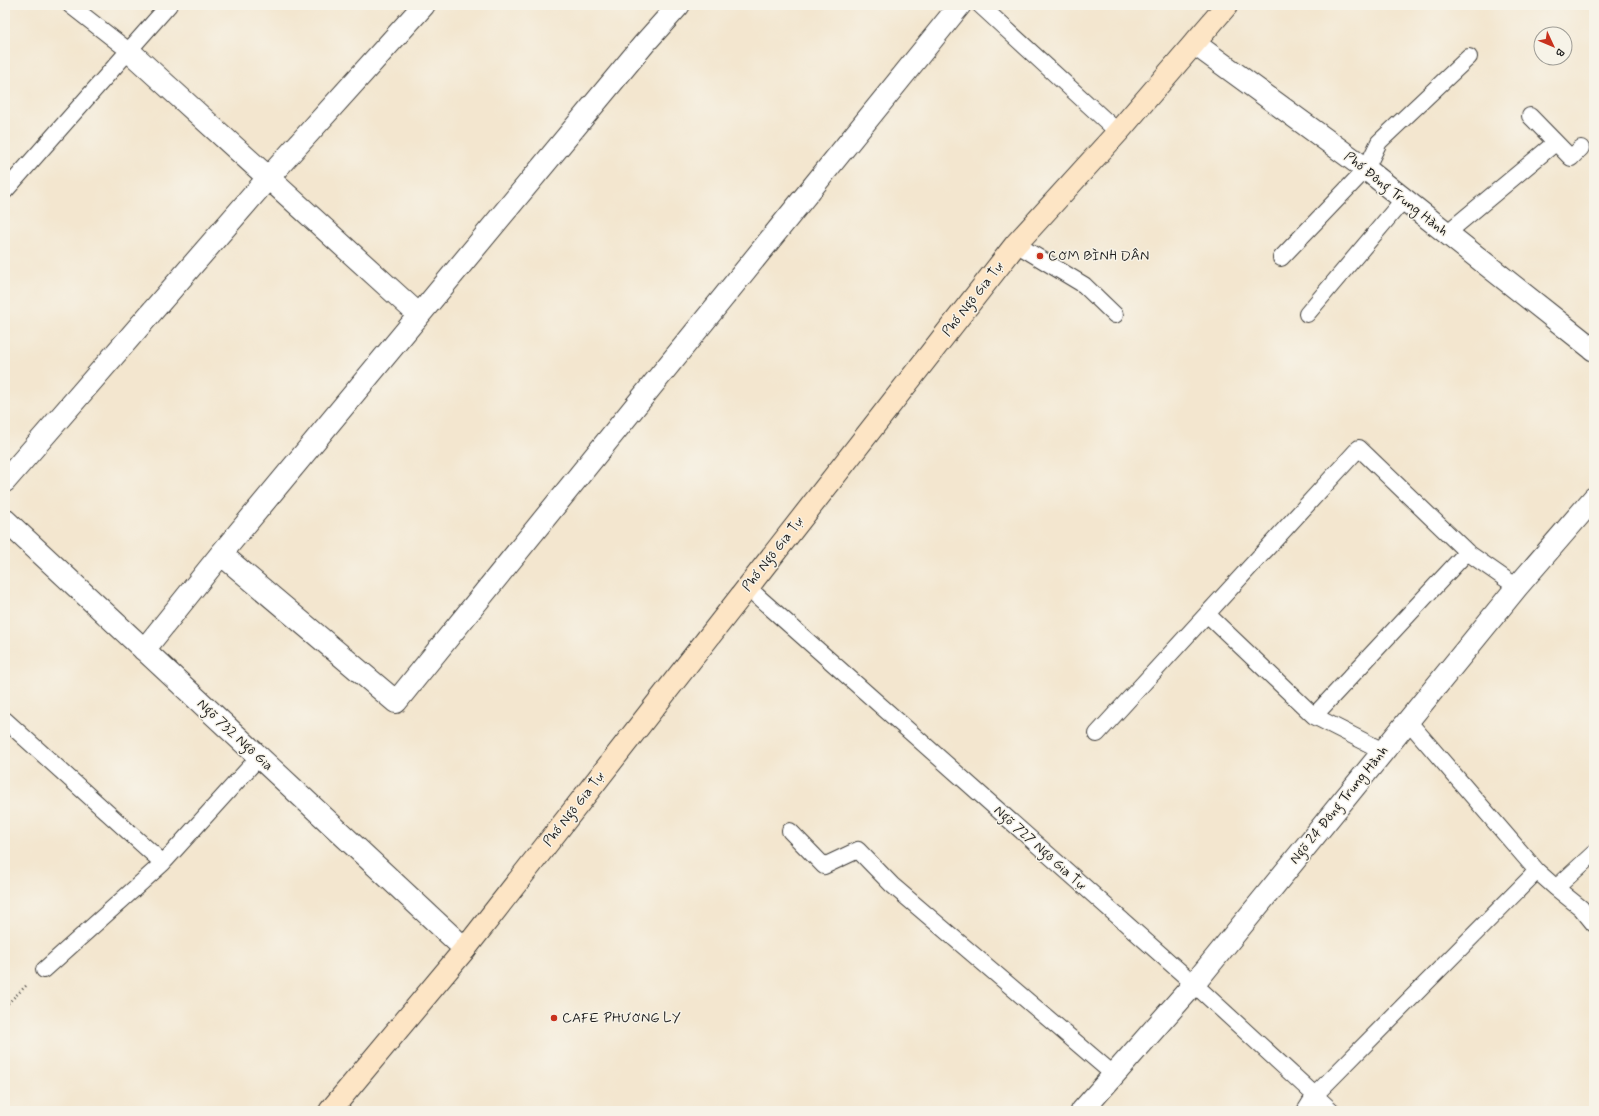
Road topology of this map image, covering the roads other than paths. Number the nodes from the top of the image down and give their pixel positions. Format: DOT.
graph roads {
  1 [pos="70,5"];
  2 [pos="169,5"];
  3 [pos="424,5"];
  4 [pos="679,5"];
  5 [pos="960,5"];
  6 [pos="980,5"];
  7 [pos="1227,5"];
  8 [pos="1195,44"];
  9 [pos="129,51"];
  10 [pos="1469,57"];
  11 [pos="1530,116"];
  12 [pos="1118,132"];
  13 [pos="1555,143"];
  14 [pos="1581,148"];
  15 [pos="1366,169"];
  16 [pos="269,177"];
  17 [pos="5,191"];
  18 [pos="1404,199"];
  19 [pos="1447,233"];
  20 [pos="1016,244"];
  21 [pos="1281,258"];
  22 [pos="1115,314"];
  23 [pos="1307,314"];
  24 [pos="419,316"];
  25 [pos="1594,350"];
  26 [pos="5,481"];
  27 [pos="1594,498"];
  28 [pos="5,520"];
  29 [pos="1467,552"];
  30 [pos="221,554"];
  31 [pos="747,587"];
  32 [pos="1517,587"];
  33 [pos="1207,614"];
  34 [pos="144,650"];
  35 [pos="1314,716"];
  36 [pos="5,720"];
  37 [pos="1408,721"];
  38 [pos="1097,734"];
  39 [pos="1382,751"];
  40 [pos="259,757"];
  41 [pos="790,831"];
  42 [pos="1594,852"];
  43 [pos="163,863"];
  44 [pos="1537,871"];
  45 [pos="1556,888"];
  46 [pos="1594,924"];
  47 [pos="465,949"];
  48 [pos="44,970"];
  49 [pos="1194,984"];
  50 [pos="1113,1074"];
  51 [pos="1315,1095"];
  52 [pos="330,1111"];
  53 [pos="1082,1111"];
  54 [pos="1305,1111"];
  55 [pos="1332,1111"];
  1 -- 9 [label="lane"];
  2 -- 9 [label="lane"];
  3 -- 16 [label="street"];
  4 -- 24 [label="street"];
  5 -- 30 [label="street"];
  6 -- 12 [label="lane"];
  7 -- 8 [label="main road, Phố Ngô Gia Tự"];
  8 -- 12 [label="main road, Phố Ngô Gia Tự"];
  8 -- 15 [label="street, Phố Đông Trung Hành"];
  9 -- 16 [label="street"];
  9 -- 17 [label="lane"];
  10 -- 15 [label="lane"];
  11 -- 13 [label="lane"];
  12 -- 20 [label="main road, Phố Ngô Gia Tự"];
  13 -- 14 [label="lane"];
  13 -- 19 [label="lane"];
  15 -- 18 [label="street, Phố Đông Trung Hành"];
  15 -- 21 [label="lane"];
  16 -- 24 [label="street"];
  16 -- 26 [label="street"];
  18 -- 19 [label="street, Phố Đông Trung Hành"];
  18 -- 23 [label="lane"];
  19 -- 25 [label="street, Phố Đông Trung Hành"];
  20 -- 22 [label="lane"];
  20 -- 31 [label="main road, Phố Ngô Gia Tự"];
  24 -- 30 [label="street"];
  27 -- 32 [label="street, Ngõ 24 Đông Trung Hành"];
  28 -- 34 [label="street, Ngõ 732 Ngô Gia"];
  29 -- 32 [label="lane"];
  29 -- 33 [label="lane"];
  29 -- 35 [label="lane"];
  30 -- 34 [label="street"];
  31 -- 47 [label="main road, Phố Ngô Gia Tự"];
  31 -- 49 [label="lane, Ngõ 727 Ngô Gia Tự"];
  32 -- 37 [label="street, Ngõ 24 Đông Trung Hành"];
  33 -- 35 [label="lane"];
  33 -- 38 [label="lane"];
  34 -- 40 [label="street, Ngõ 732 Ngô Gia"];
  35 -- 39 [label="lane"];
  36 -- 43 [label="lane"];
  37 -- 39 [label="street, Ngõ 24 Đông Trung Hành"];
  37 -- 44 [label="lane"];
  39 -- 49 [label="street, Ngõ 24 Đông Trung Hành"];
  40 -- 43 [label="lane"];
  40 -- 47 [label="street, Ngõ 732 Ngô Gia"];
  41 -- 50 [label="lane"];
  42 -- 45 [label="lane"];
  43 -- 48 [label="lane"];
  44 -- 45 [label="lane"];
  44 -- 51 [label="lane"];
  45 -- 46 [label="lane"];
  47 -- 52 [label="main road, Phố Ngô Gia Tự"];
  49 -- 50 [label="street, Ngõ 24 Đông Trung Hành"];
  49 -- 51 [label="lane, Ngõ 727 Ngô Gia Tự"];
  50 -- 53 [label="street, Ngõ 24 Đông Trung Hành"];
  51 -- 54 [label="lane"];
  51 -- 55 [label="lane, Ngõ 727 Ngô Gia Tự"];
}
